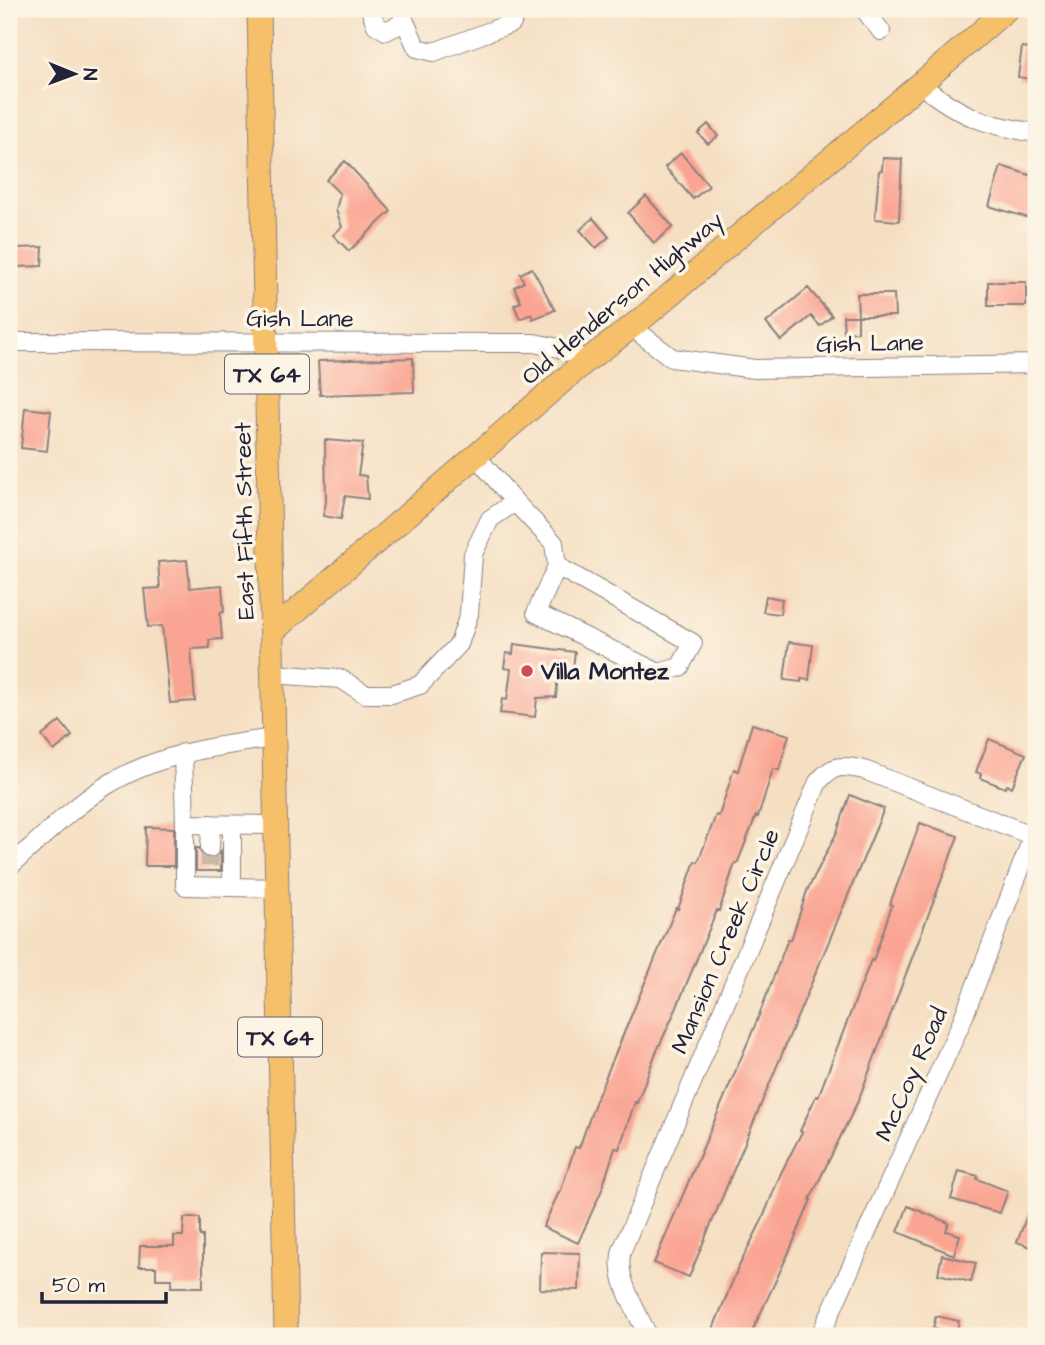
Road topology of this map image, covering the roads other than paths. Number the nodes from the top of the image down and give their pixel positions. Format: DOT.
graph roads {
  1 [pos="259,9"];
  2 [pos="370,9"];
  3 [pos="864,9"];
  4 [pos="1007,9"];
  5 [pos="403,15"];
  6 [pos="512,23"];
  7 [pos="881,31"];
  8 [pos="921,85"];
  9 [pos="1036,133"];
  10 [pos="633,328"];
  11 [pos="9,342"];
  12 [pos="266,342"];
  13 [pos="587,360"];
  14 [pos="1036,364"];
  15 [pos="476,456"];
  16 [pos="514,502"];
  17 [pos="557,566"];
  18 [pos="273,631"];
  19 [pos="273,674"];
  20 [pos="274,738"];
  21 [pos="183,753"];
  22 [pos="185,824"];
  23 [pos="211,824"];
  24 [pos="232,824"];
  25 [pos="276,825"];
  26 [pos="1035,832"];
  27 [pos="210,848"];
  28 [pos="9,867"];
  29 [pos="232,887"];
  30 [pos="277,888"];
  31 [pos="286,1336"];
  32 [pos="648,1336"];
  33 [pos="820,1336"];
  1 -- 12 [label="main road, East Fifth Street / TX 64"];
  2 -- 5 [label="street"];
  3 -- 7 [label="street"];
  4 -- 8 [label="main road, Old Henderson Highway"];
  5 -- 6 [label="street"];
  8 -- 9 [label="street"];
  8 -- 10 [label="main road, Old Henderson Highway"];
  10 -- 13 [label="main road, Old Henderson Highway"];
  10 -- 14 [label="street, Gish Lane"];
  11 -- 12 [label="street, Gish Lane"];
  12 -- 13 [label="street, Gish Lane"];
  12 -- 18 [label="main road, East Fifth Street / TX 64"];
  13 -- 15 [label="main road, Old Henderson Highway"];
  15 -- 16 [label="street"];
  15 -- 18 [label="main road, Old Henderson Highway"];
  16 -- 17 [label="street"];
  16 -- 19 [label="street"];
  17 -- 17 [label="street"];
  18 -- 19 [label="main road, East Fifth Street / TX 64"];
  19 -- 20 [label="main road, East Fifth Street / TX 64"];
  20 -- 21 [label="street"];
  20 -- 25 [label="main road, TX 64"];
  21 -- 22 [label="street"];
  21 -- 28 [label="street"];
  22 -- 23 [label="street"];
  22 -- 29 [label="street"];
  23 -- 24 [label="street"];
  23 -- 27 [label="street"];
  24 -- 25 [label="street"];
  24 -- 29 [label="street"];
  25 -- 30 [label="main road, TX 64"];
  26 -- 32 [label="street, Mansion Creek Circle"];
  26 -- 33 [label="street, McCoy Road"];
  29 -- 30 [label="street"];
  30 -- 31 [label="main road, TX 64"];
}
